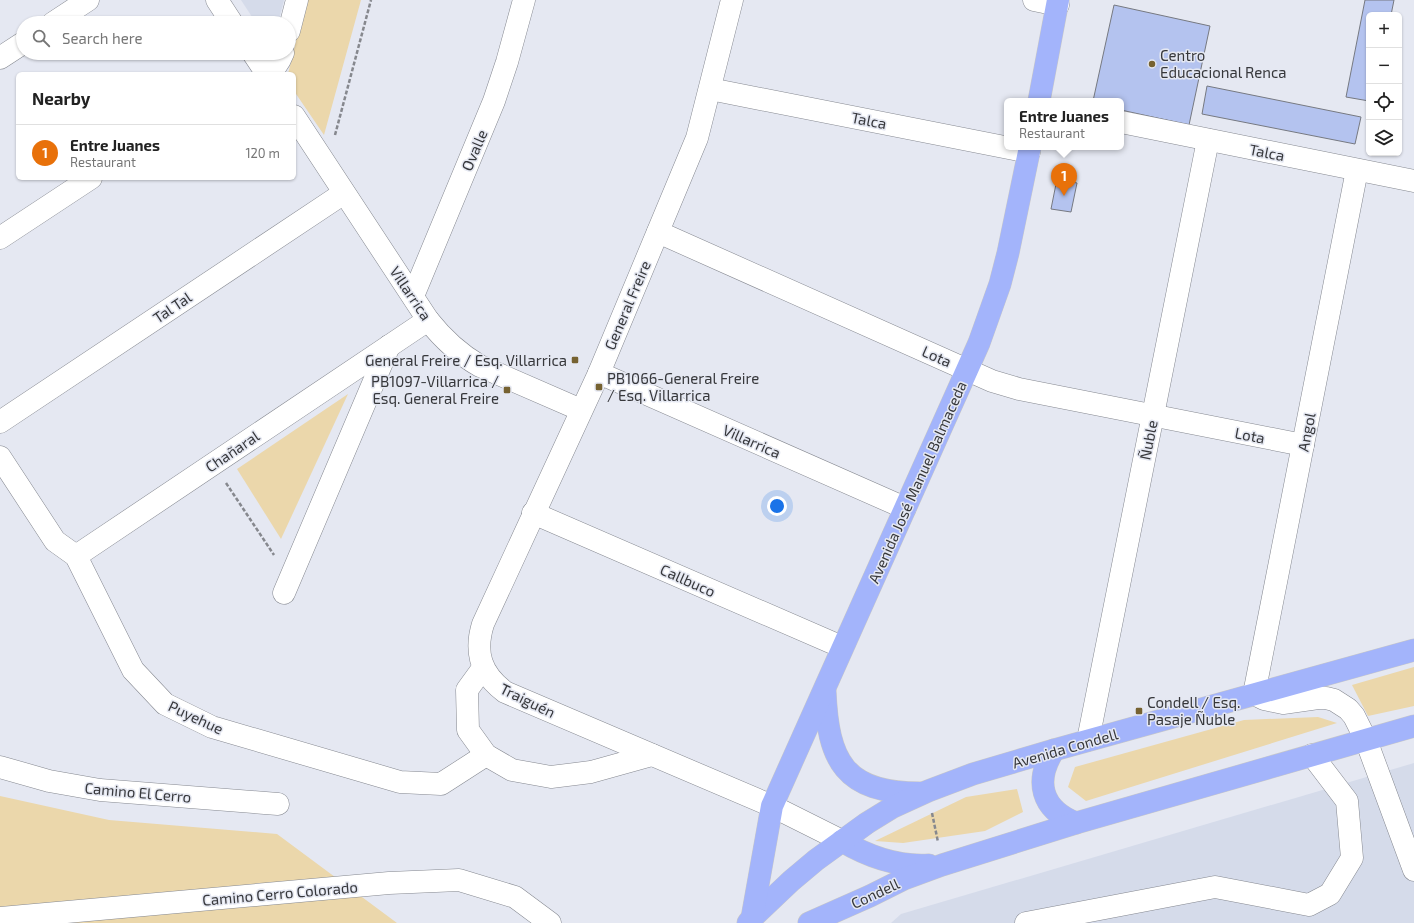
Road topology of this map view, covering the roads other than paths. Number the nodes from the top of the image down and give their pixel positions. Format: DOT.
graph roads {
  1 [pos="88,0"];
  2 [pos="217,0"];
  3 [pos="297,0"];
  4 [pos="524,0"];
  5 [pos="732,0"];
  6 [pos="1034,0"];
  7 [pos="1058,2"];
  8 [pos="64,16"];
  9 [pos="227,16"];
  10 [pos="293,16"];
  11 [pos="16,48"];
  12 [pos="0,58"];
  13 [pos="258,60"];
  14 [pos="280,60"];
  15 [pos="266,72"];
  16 [pos="269,72"];
  17 [pos="710,89"];
  18 [pos="1040,98"];
  19 [pos="296,119"];
  20 [pos="1124,123"];
  21 [pos="1208,140"];
  22 [pos="1004,144"];
  23 [pos="1029,150"];
  24 [pos="1357,170"];
  25 [pos="88,180"];
  26 [pos="1414,181"];
  27 [pos="344,193"];
  28 [pos="658,232"];
  29 [pos="0,238"];
  30 [pos="413,296"];
  31 [pos="428,320"];
  32 [pos="389,346"];
  33 [pos="967,370"];
  34 [pos="599,373"];
  35 [pos="581,410"];
  36 [pos="1153,416"];
  37 [pos="0,422"];
  38 [pos="1303,445"];
  39 [pos="0,458"];
  40 [pos="905,508"];
  41 [pos="533,512"];
  42 [pos="76,556"];
  43 [pos="287,586"];
  44 [pos="842,647"];
  45 [pos="1414,650"];
  46 [pos="483,668"];
  47 [pos="824,688"];
  48 [pos="1254,694"];
  49 [pos="1414,726"];
  50 [pos="1088,740"];
  51 [pos="1366,740"];
  52 [pos="1054,750"];
  53 [pos="486,755"];
  54 [pos="652,755"];
  55 [pos="1312,755"];
  56 [pos="0,768"];
  57 [pos="922,793"];
  58 [pos="278,804"];
  59 [pos="772,806"];
  60 [pos="1076,823"];
  61 [pos="842,841"];
  62 [pos="942,865"];
  63 [pos="1414,870"];
  64 [pos="0,918"];
  65 [pos="750,921"];
  66 [pos="550,923"];
  67 [pos="809,923"];
  68 [pos="1026,923"];
  1 -- 8 [label="street"];
  2 -- 9 [label="street"];
  3 -- 10 [label="street"];
  4 -- 30 [label="street, Ovalle"];
  5 -- 17 [label="street, General Freire"];
  6 -- 7 [label="street"];
  7 -- 18 [label="main road"];
  11 -- 12 [label="street"];
  13 -- 15 [label="street"];
  14 -- 16 [label="street"];
  17 -- 22 [label="street, Talca"];
  17 -- 28 [label="street, General Freire"];
  19 -- 27 [label="street, Villarrica"];
  20 -- 21 [label="street, Talca"];
  21 -- 24 [label="street, Talca"];
  21 -- 36 [label="street, Ñuble"];
  23 -- 33 [label="main road, Avenida José Manuel Balmaceda"];
  24 -- 26 [label="street, Talca"];
  24 -- 38 [label="street, Angol"];
  25 -- 29 [label="street"];
  27 -- 30 [label="street, Villarrica"];
  27 -- 37 [label="street, Tal Tal"];
  28 -- 33 [label="street, Lota"];
  28 -- 34 [label="street, General Freire"];
  30 -- 31 [label="street, Villarrica"];
  31 -- 32 [label="street, Chañaral"];
  31 -- 35 [label="street, Villarrica"];
  32 -- 42 [label="street, Chañaral"];
  32 -- 43 [label="street"];
  33 -- 36 [label="street, Lota"];
  33 -- 40 [label="main road, Avenida José Manuel Balmaceda"];
  34 -- 35 [label="street, General Freire"];
  34 -- 40 [label="street, Villarrica"];
  35 -- 41 [label="street, General Freire"];
  36 -- 38 [label="street, Lota"];
  36 -- 50 [label="street, Ñuble"];
  38 -- 48 [label="street, Angol"];
  39 -- 42 [label="street, Puyehue"];
  40 -- 44 [label="main road, Avenida José Manuel Balmaceda"];
  41 -- 44 [label="street, Callbuco"];
  41 -- 46 [label="street, General Freire"];
  42 -- 53 [label="street, Puyehue"];
  44 -- 47 [label="main road, Avenida José Manuel Balmaceda"];
  45 -- 48 [label="main road, Avenida Condell"];
  46 -- 53 [label="street"];
  46 -- 54 [label="street, Traiguén"];
  47 -- 57 [label="main road"];
  47 -- 59 [label="main road, Avenida José Manuel Balmaceda"];
  48 -- 50 [label="main road, Avenida Condell"];
  48 -- 51 [label="street"];
  49 -- 51 [label="main road"];
  50 -- 52 [label="main road, Avenida Condell"];
  51 -- 55 [label="main road"];
  51 -- 63 [label="street"];
  52 -- 57 [label="main road, Avenida Condell"];
  52 -- 60 [label="main road"];
  53 -- 54 [label="street"];
  54 -- 59 [label="street, Traiguén"];
  55 -- 60 [label="main road"];
  55 -- 68 [label="street"];
  56 -- 58 [label="street, Camino El Cerro"];
  57 -- 61 [label="main road, Avenida Condell"];
  59 -- 61 [label="street, Traiguén"];
  59 -- 65 [label="main road, Avenida José Manuel Balmaceda"];
  60 -- 62 [label="main road"];
  61 -- 62 [label="main road"];
  61 -- 65 [label="main road, Avenida Condell"];
  62 -- 67 [label="main road, Condell"];
  64 -- 66 [label="street, Camino Cerro Colorado"];
}
